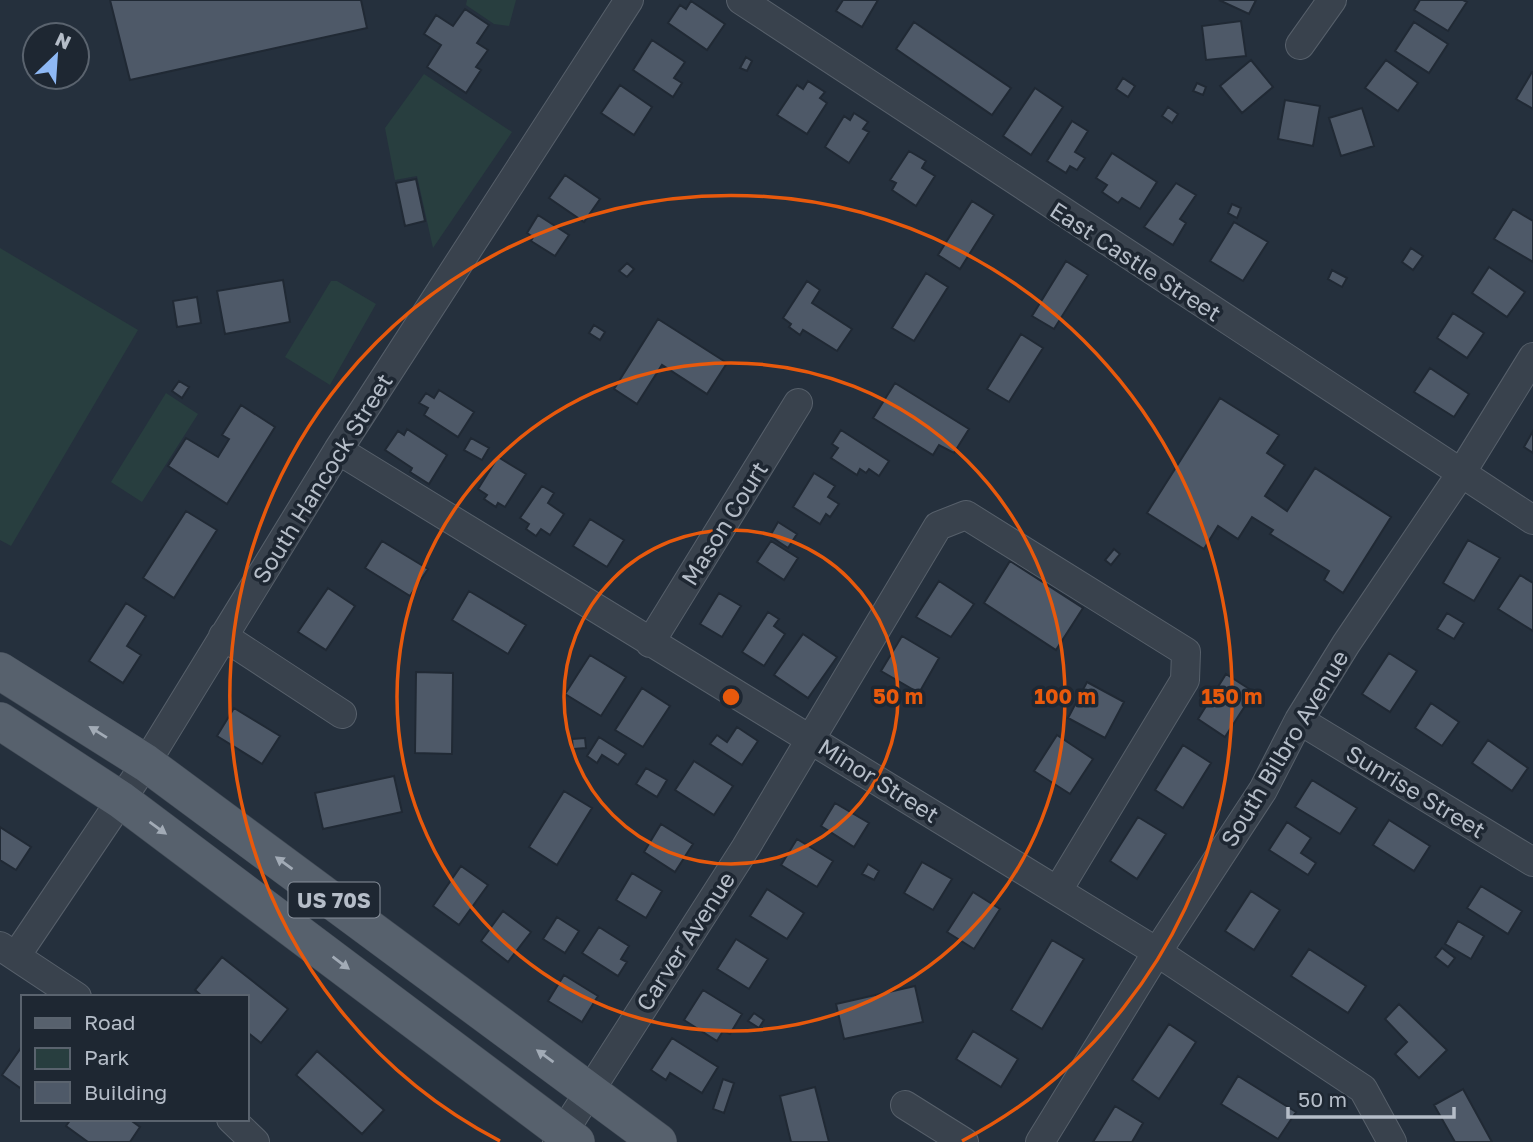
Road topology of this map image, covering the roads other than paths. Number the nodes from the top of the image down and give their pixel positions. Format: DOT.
graph roads {
  1 [pos="629,0"];
  2 [pos="741,0"];
  3 [pos="1332,0"];
  4 [pos="1300,45"];
  5 [pos="1533,357"];
  6 [pos="798,403"];
  7 [pos="338,450"];
  8 [pos="1460,475"];
  9 [pos="1533,520"];
  10 [pos="223,636"];
  11 [pos="650,643"];
  12 [pos="0,671"];
  13 [pos="342,714"];
  14 [pos="1299,720"];
  15 [pos="0,721"];
  16 [pos="810,738"];
  17 [pos="146,762"];
  18 [pos="121,800"];
  19 [pos="1533,862"];
  20 [pos="1058,890"];
  21 [pos="8,951"];
  22 [pos="1157,952"];
  23 [pos="74,995"];
  24 [pos="589,1088"];
  25 [pos="905,1104"];
  26 [pos="233,1121"];
  27 [pos="565,1139"];
  28 [pos="255,1142"];
  29 [pos="658,1142"];
  30 [pos="964,1142"];
  31 [pos="1040,1142"];
  32 [pos="1392,1142"];
  1 -- 7 [label="street, South Hancock Street"];
  2 -- 8 [label="street, East Castle Street"];
  3 -- 4 [label="street"];
  5 -- 8 [label="street, South Bilbro Avenue"];
  6 -- 11 [label="street, Mason Court"];
  7 -- 10 [label="street, South Hancock Street"];
  7 -- 11 [label="street, Minor Street"];
  8 -- 9 [label="street, East Castle Street"];
  8 -- 14 [label="street, South Bilbro Avenue"];
  10 -- 13 [label="street"];
  10 -- 17 [label="street, South Hancock Street"];
  11 -- 16 [label="street, Minor Street"];
  17 -- 12 [label="main road, US 70S, one-way"];
  14 -- 19 [label="street, Sunrise Street"];
  14 -- 22 [label="street, South Bilbro Avenue"];
  15 -- 18 [label="main road, US 70S"];
  16 -- 20 [label="street, Minor Street"];
  16 -- 20 [label="street, Carver Avenue"];
  16 -- 24 [label="street, Carver Avenue"];
  17 -- 18 [label="street, South Hancock Street"];
  24 -- 17 [label="main road, US 70S, one-way"];
  18 -- 21 [label="street, South Hancock Street"];
  18 -- 27 [label="main road, US 70S, one-way"];
  20 -- 22 [label="street, Minor Street"];
  21 -- 23 [label="street"];
  22 -- 31 [label="street, South Bilbro Avenue"];
  22 -- 32 [label="street, Minor Street"];
  24 -- 27 [label="street, Carver Avenue"];
  24 -- 29 [label="main road, US 70S"];
  25 -- 30 [label="street"];
  26 -- 28 [label="street"];
}
